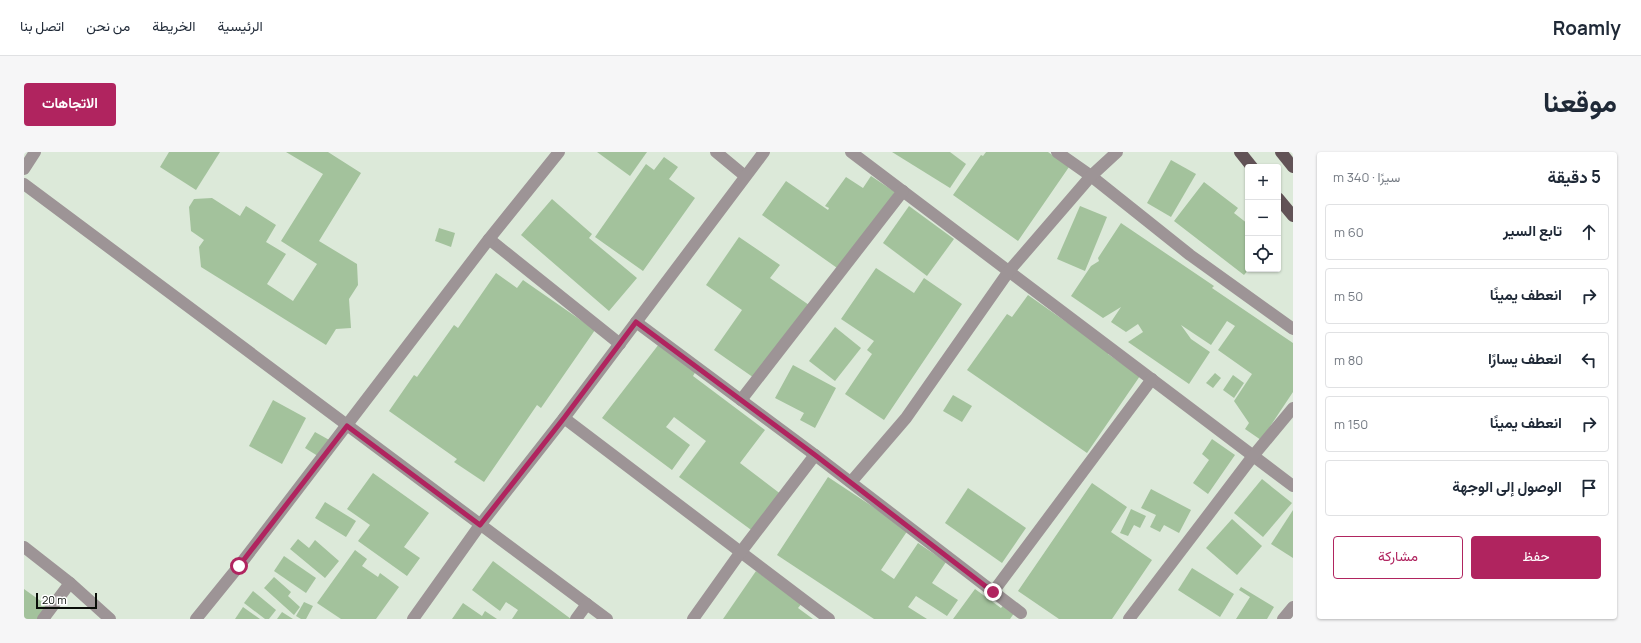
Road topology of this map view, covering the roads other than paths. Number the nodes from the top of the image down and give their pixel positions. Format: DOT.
graph roads {
  1 [pos="35,152"];
  2 [pos="559,152"];
  3 [pos="716,152"];
  4 [pos="764,152"];
  5 [pos="852,152"];
  6 [pos="1057,152"];
  7 [pos="1117,152"];
  8 [pos="1240,152"];
  9 [pos="1281,152"];
  10 [pos="1250,164"];
  11 [pos="1293,167"];
  12 [pos="24,169"];
  13 [pos="745,176"];
  14 [pos="1091,176"];
  15 [pos="24,184"];
  16 [pos="903,191"];
  17 [pos="1280,200"];
  18 [pos="1293,216"];
  19 [pos="490,239"];
  20 [pos="1009,272"];
  21 [pos="636,322"];
  22 [pos="1293,329"];
  23 [pos="620,344"];
  24 [pos="1152,379"];
  25 [pos="741,400"];
  26 [pos="1293,408"];
  27 [pos="564,418"];
  28 [pos="347,426"];
  29 [pos="815,455"];
  30 [pos="1253,456"];
  31 [pos="850,482"];
  32 [pos="1293,486"];
  33 [pos="480,525"];
  34 [pos="24,547"];
  35 [pos="740,553"];
  36 [pos="70,583"];
  37 [pos="993,592"];
  38 [pos="587,604"];
  39 [pos="1293,607"];
  40 [pos="1022,617"];
  41 [pos="43,619"];
  42 [pos="110,619"];
  43 [pos="196,619"];
  44 [pos="413,619"];
  45 [pos="576,619"];
  46 [pos="607,619"];
  47 [pos="693,619"];
  48 [pos="829,619"];
  49 [pos="1129,619"];
  50 [pos="1283,619"];
  1 -- 12 [label="street"];
  2 -- 19 [label="street"];
  3 -- 13 [label="street"];
  4 -- 13 [label="street"];
  5 -- 16 [label="street"];
  6 -- 14 [label="street"];
  7 -- 14 [label="street"];
  8 -- 10 [label="main road"];
  9 -- 11 [label="main road"];
  13 -- 21 [label="street"];
  14 -- 20 [label="street"];
  14 -- 22 [label="street"];
  15 -- 28 [label="street"];
  16 -- 20 [label="street"];
  16 -- 25 [label="street"];
  17 -- 18 [label="main road"];
  19 -- 23 [label="street"];
  19 -- 28 [label="street"];
  20 -- 24 [label="street"];
  20 -- 31 [label="street"];
  21 -- 23 [label="street"];
  21 -- 25 [label="street"];
  23 -- 27 [label="street"];
  24 -- 30 [label="street"];
  24 -- 37 [label="street"];
  25 -- 29 [label="street"];
  26 -- 30 [label="street"];
  27 -- 33 [label="street"];
  27 -- 35 [label="street"];
  28 -- 33 [label="street"];
  28 -- 43 [label="street"];
  29 -- 31 [label="street"];
  29 -- 35 [label="street"];
  30 -- 32 [label="street"];
  30 -- 49 [label="street"];
  31 -- 37 [label="street"];
  33 -- 38 [label="street"];
  33 -- 44 [label="street"];
  34 -- 36 [label="street"];
  35 -- 47 [label="street"];
  35 -- 48 [label="street"];
  36 -- 41 [label="street"];
  36 -- 42 [label="street"];
  37 -- 40 [label="street"];
  38 -- 45 [label="street"];
  38 -- 46 [label="street"];
  39 -- 50 [label="street"];
}
